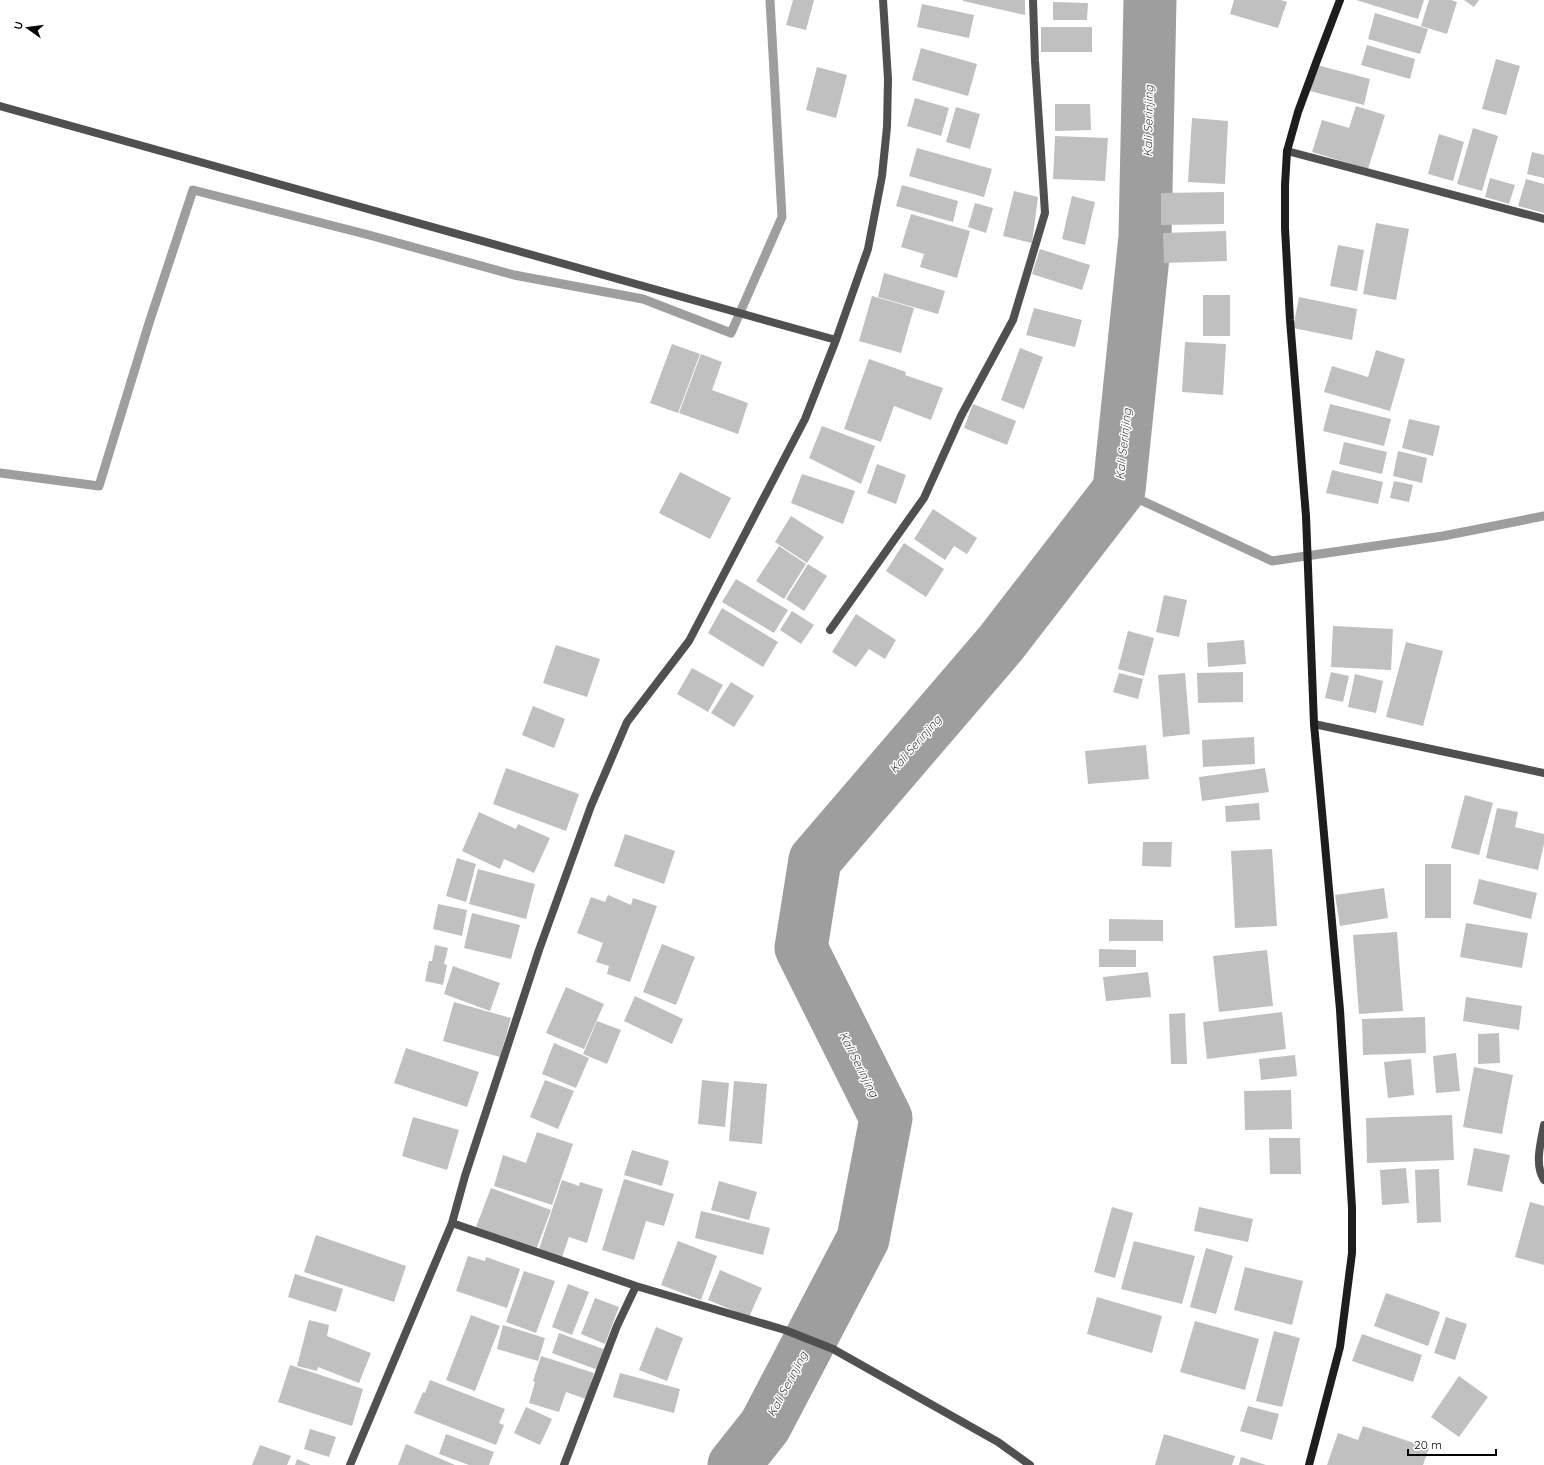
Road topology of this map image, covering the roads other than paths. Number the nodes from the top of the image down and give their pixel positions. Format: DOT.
graph roads {
  1 [pos="883,0"];
  2 [pos="1033,0"];
  3 [pos="1340,0"];
  4 [pos="0,106"];
  5 [pos="1287,151"];
  6 [pos="1544,219"];
  7 [pos="836,340"];
  8 [pos="830,630"];
  9 [pos="1314,724"];
  10 [pos="1544,774"];
  11 [pos="1544,1126"];
  12 [pos="1544,1180"];
  13 [pos="452,1223"];
  14 [pos="636,1286"];
  15 [pos="350,1465"];
  16 [pos="564,1465"];
  17 [pos="1030,1465"];
  18 [pos="1309,1465"];
  1 -- 7 [label="street"];
  2 -- 8 [label="street"];
  3 -- 5 [label="main road"];
  4 -- 7 [label="street"];
  5 -- 6 [label="street"];
  5 -- 9 [label="main road"];
  7 -- 13 [label="street"];
  9 -- 10 [label="street"];
  9 -- 18 [label="main road"];
  11 -- 12 [label="street"];
  13 -- 14 [label="street"];
  13 -- 15 [label="street"];
  14 -- 16 [label="street"];
  14 -- 17 [label="street"];
}
